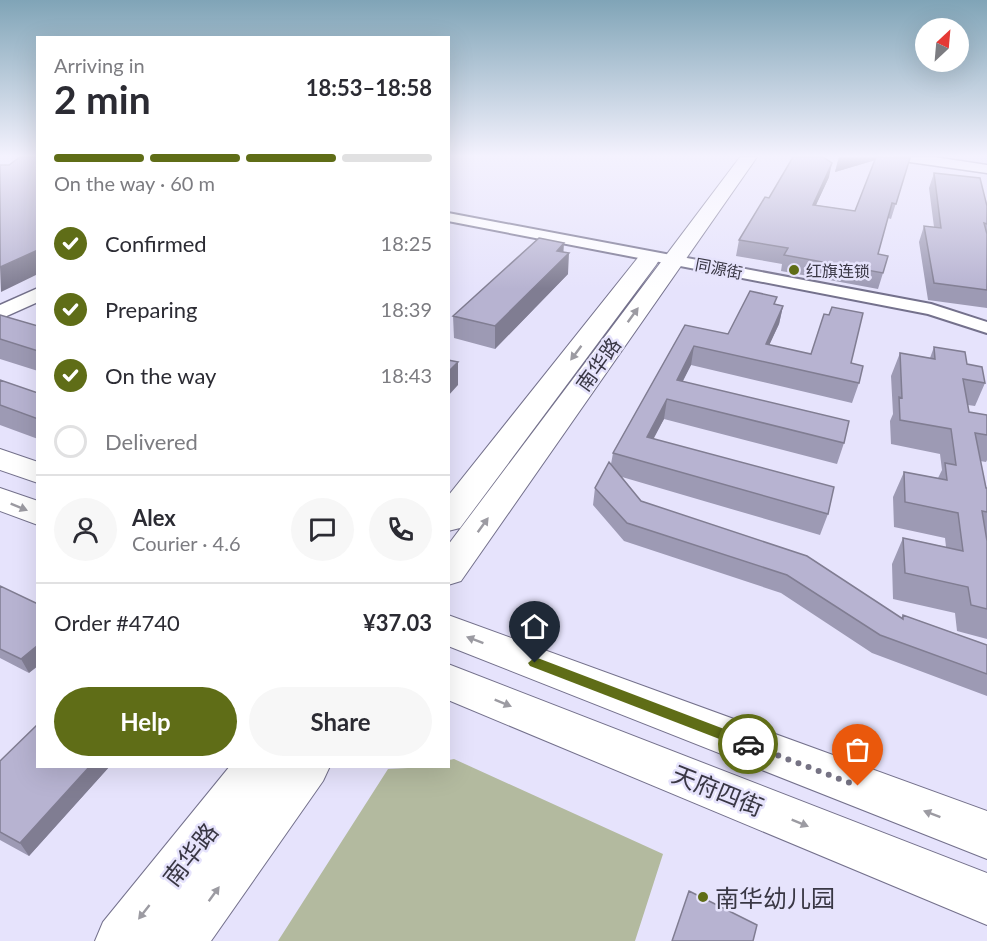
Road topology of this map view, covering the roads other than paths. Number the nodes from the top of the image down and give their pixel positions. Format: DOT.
graph roads {
  1 [pos="699,201"];
  2 [pos="711,201"];
  3 [pos="450,217"];
  4 [pos="662,257"];
  5 [pos="36,295"];
  6 [pos="0,313"];
  7 [pos="987,328"];
  8 [pos="0,459"];
  9 [pos="36,472"];
  10 [pos="0,499"];
  11 [pos="36,513"];
  12 [pos="450,518"];
  13 [pos="450,569"];
  14 [pos="450,631"];
  15 [pos="450,682"];
  16 [pos="256,768"];
  17 [pos="306,768"];
  18 [pos="987,835"];
  19 [pos="987,899"];
  20 [pos="122,941"];
  21 [pos="179,941"];
  1 -- 4 [label="main road, 南华路"];
  2 -- 4 [label="main road, 南华路"];
  3 -- 4 [label="street, 同源街"];
  4 -- 7 [label="street, 同源街"];
  4 -- 12 [label="main road, 南华路, one-way"];
  13 -- 4 [label="main road, 南华路, one-way"];
  5 -- 6 [label="street"];
  8 -- 9 [label="main road"];
  10 -- 11 [label="main road, one-way"];
  18 -- 14 [label="main road, one-way"];
  15 -- 19 [label="main road, 天府四街, one-way"];
  16 -- 20 [label="main road, 南华路, one-way"];
  21 -- 17 [label="main road, 南华路, one-way"];
}
